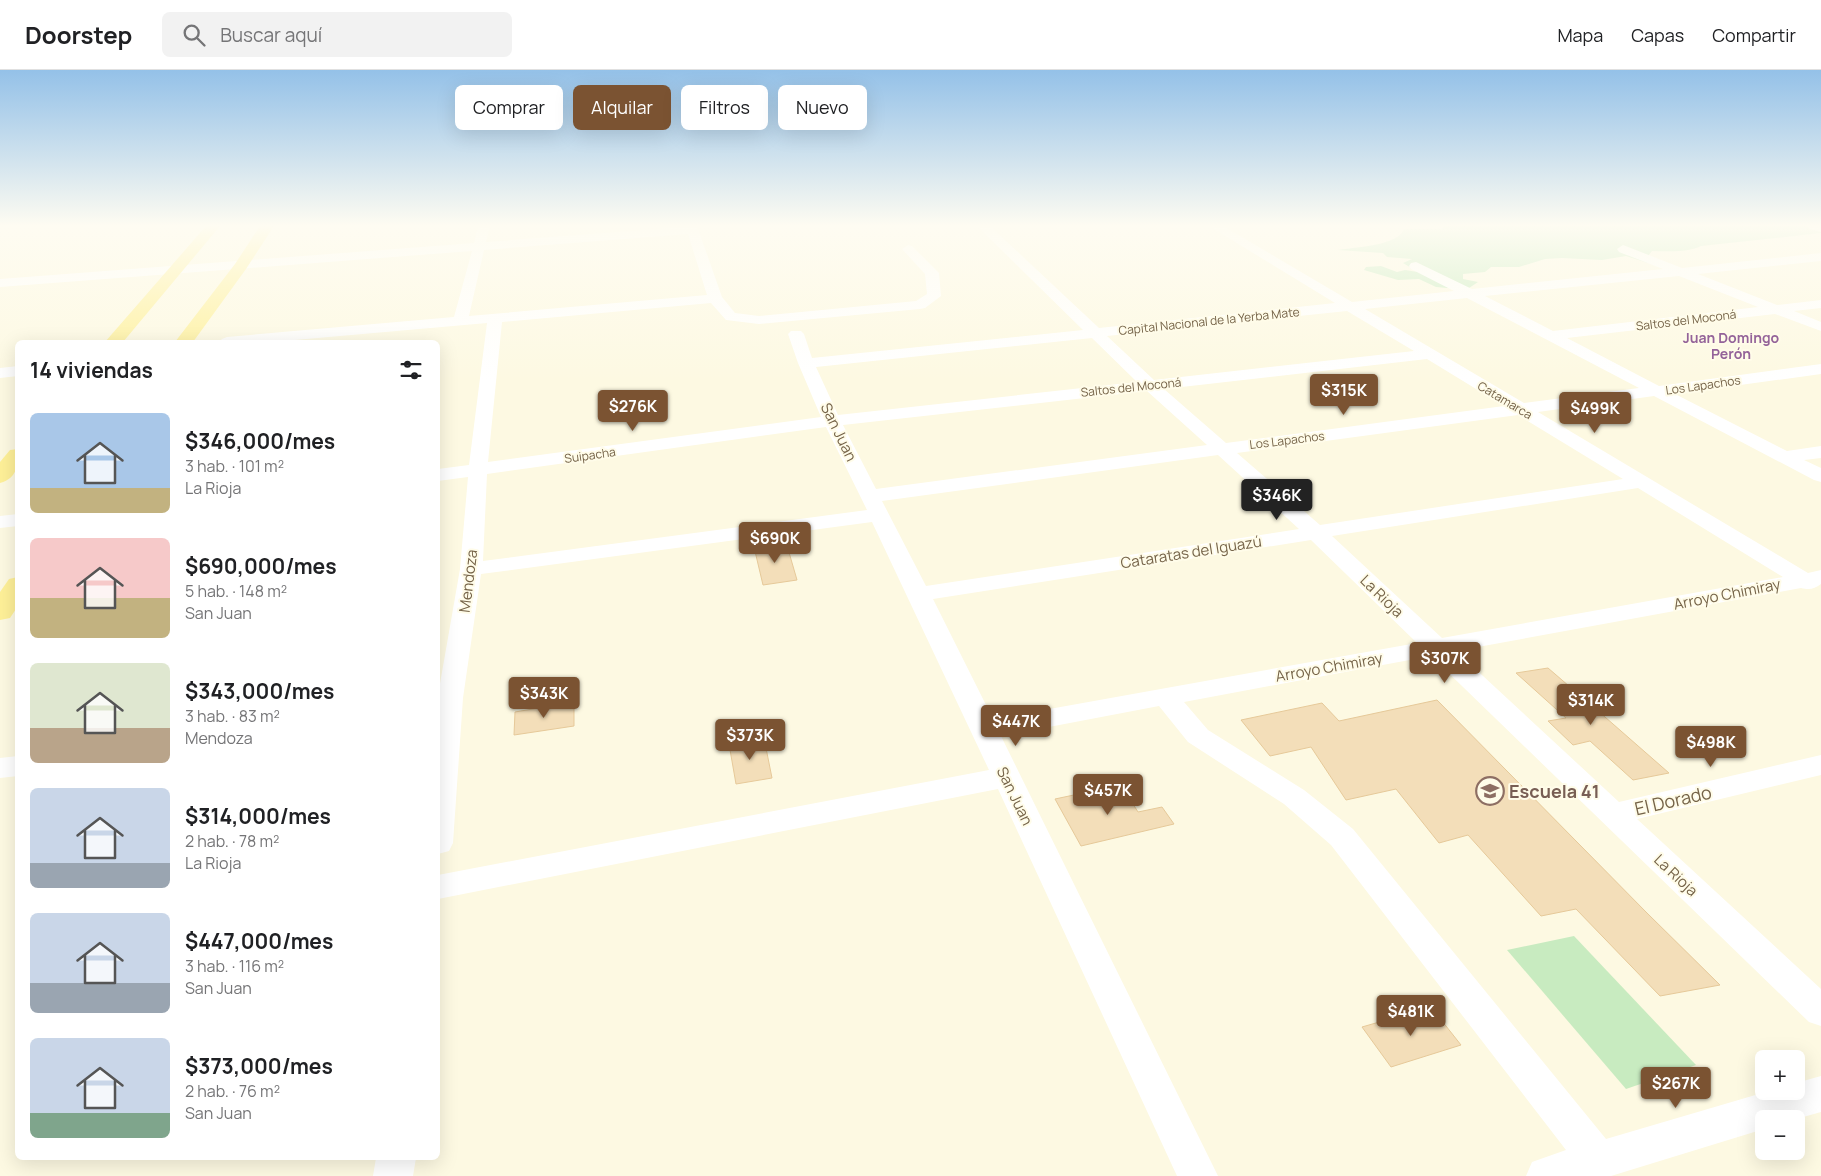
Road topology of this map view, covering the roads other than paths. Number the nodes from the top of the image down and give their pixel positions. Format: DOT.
graph roads {
  1 [pos="81,278"];
  2 [pos="170,278"];
  3 [pos="232,278"];
  4 [pos="471,278"];
  5 [pos="708,278"];
  6 [pos="932,278"];
  7 [pos="1037,278"];
  8 [pos="1301,278"];
  9 [pos="1438,278"];
  10 [pos="1619,278"];
  11 [pos="1697,278"];
  12 [pos="0,284"];
  13 [pos="1468,294"];
  14 [pos="715,298"];
  15 [pos="1821,304"];
  16 [pos="1351,307"];
  17 [pos="1776,309"];
  18 [pos="496,318"];
  19 [pos="460,322"];
  20 [pos="1821,327"];
  21 [pos="1094,332"];
  22 [pos="796,334"];
  23 [pos="1550,336"];
  24 [pos="116,340"];
  25 [pos="186,340"];
  26 [pos="250,340"];
  27 [pos="1430,354"];
  28 [pos="806,363"];
  29 [pos="1821,369"];
  30 [pos="15,372"];
  31 [pos="0,373"];
  32 [pos="1150,385"];
  33 [pos="1657,391"];
  34 [pos="1522,410"];
  35 [pos="832,421"];
  36 [pos="1220,448"];
  37 [pos="1821,452"];
  38 [pos="1784,457"];
  39 [pos="15,459"];
  40 [pos="478,471"];
  41 [pos="440,475"];
  42 [pos="0,476"];
  43 [pos="1821,476"];
  44 [pos="1641,482"];
  45 [pos="875,506"];
  46 [pos="15,520"];
  47 [pos="0,522"];
  48 [pos="1316,533"];
  49 [pos="471,569"];
  50 [pos="1815,582"];
  51 [pos="15,590"];
  52 [pos="919,594"];
  53 [pos="0,612"];
  54 [pos="1436,648"];
  55 [pos="1165,696"];
  56 [pos="444,699"];
  57 [pos="984,730"];
  58 [pos="1821,765"];
  59 [pos="15,766"];
  60 [pos="0,768"];
  61 [pos="1006,777"];
  62 [pos="440,796"];
  63 [pos="1612,814"];
  64 [pos="440,887"];
  65 [pos="1821,1011"];
  66 [pos="1821,1094"];
  67 [pos="1599,1160"];
  68 [pos="1198,1176"];
  69 [pos="1546,1176"];
  1 -- 12 [label="street"];
  2 -- 24 [label="main road"];
  3 -- 25 [label="main road"];
  4 -- 19 [label="street"];
  5 -- 14 [label="street"];
  6 -- 14 [label="street"];
  7 -- 21 [label="street, La Rioja"];
  8 -- 16 [label="street, Catamarca"];
  9 -- 13 [label="street"];
  10 -- 13 [label="street, Capital Nacional de la Yerba Mate"];
  11 -- 17 [label="street"];
  13 -- 16 [label="street, Capital Nacional de la Yerba Mate"];
  13 -- 23 [label="street"];
  14 -- 18 [label="street"];
  15 -- 17 [label="street, Saltos del Moconá"];
  16 -- 21 [label="street, Capital Nacional de la Yerba Mate"];
  16 -- 27 [label="street, Catamarca"];
  17 -- 20 [label="street"];
  17 -- 23 [label="street, Saltos del Moconá"];
  18 -- 19 [label="street"];
  18 -- 40 [label="street, Mendoza"];
  19 -- 26 [label="street"];
  21 -- 28 [label="street, Capital Nacional de la Yerba Mate"];
  21 -- 32 [label="street, La Rioja"];
  22 -- 28 [label="street, San Juan"];
  23 -- 33 [label="street"];
  27 -- 32 [label="street, Saltos del Moconá"];
  27 -- 34 [label="street, Catamarca"];
  28 -- 35 [label="street, San Juan"];
  29 -- 33 [label="street, Los Lapachos"];
  30 -- 31 [label="street"];
  32 -- 35 [label="street, Saltos del Moconá"];
  32 -- 36 [label="street, La Rioja"];
  33 -- 34 [label="street, Los Lapachos"];
  33 -- 38 [label="street"];
  34 -- 36 [label="street, Los Lapachos"];
  34 -- 44 [label="street, Catamarca"];
  35 -- 40 [label="street, Suipacha"];
  35 -- 45 [label="street, San Juan"];
  36 -- 45 [label="street, Los Lapachos"];
  36 -- 48 [label="street, La Rioja"];
  37 -- 38 [label="street"];
  38 -- 43 [label="street"];
  39 -- 42 [label="main road"];
  40 -- 41 [label="street, Suipacha"];
  40 -- 49 [label="street, Mendoza"];
  44 -- 48 [label="street, Cataratas del Iguazú"];
  44 -- 50 [label="street, Catamarca"];
  45 -- 49 [label="street"];
  45 -- 52 [label="street, San Juan"];
  46 -- 47 [label="street"];
  48 -- 52 [label="street, Cataratas del Iguazú"];
  48 -- 54 [label="street, La Rioja"];
  49 -- 56 [label="street, Mendoza"];
  50 -- 54 [label="street, Arroyo Chimiray"];
  51 -- 53 [label="main road"];
  52 -- 57 [label="street, San Juan"];
  54 -- 55 [label="street, Arroyo Chimiray"];
  54 -- 63 [label="street, La Rioja"];
  55 -- 57 [label="street, Arroyo Chimiray"];
  55 -- 67 [label="street"];
  56 -- 62 [label="street, Mendoza"];
  57 -- 61 [label="street, San Juan"];
  58 -- 63 [label="street, El Dorado"];
  59 -- 60 [label="street"];
  61 -- 64 [label="street"];
  61 -- 68 [label="street, San Juan"];
  63 -- 65 [label="street, La Rioja"];
  66 -- 67 [label="street"];
  67 -- 69 [label="street"];
}
